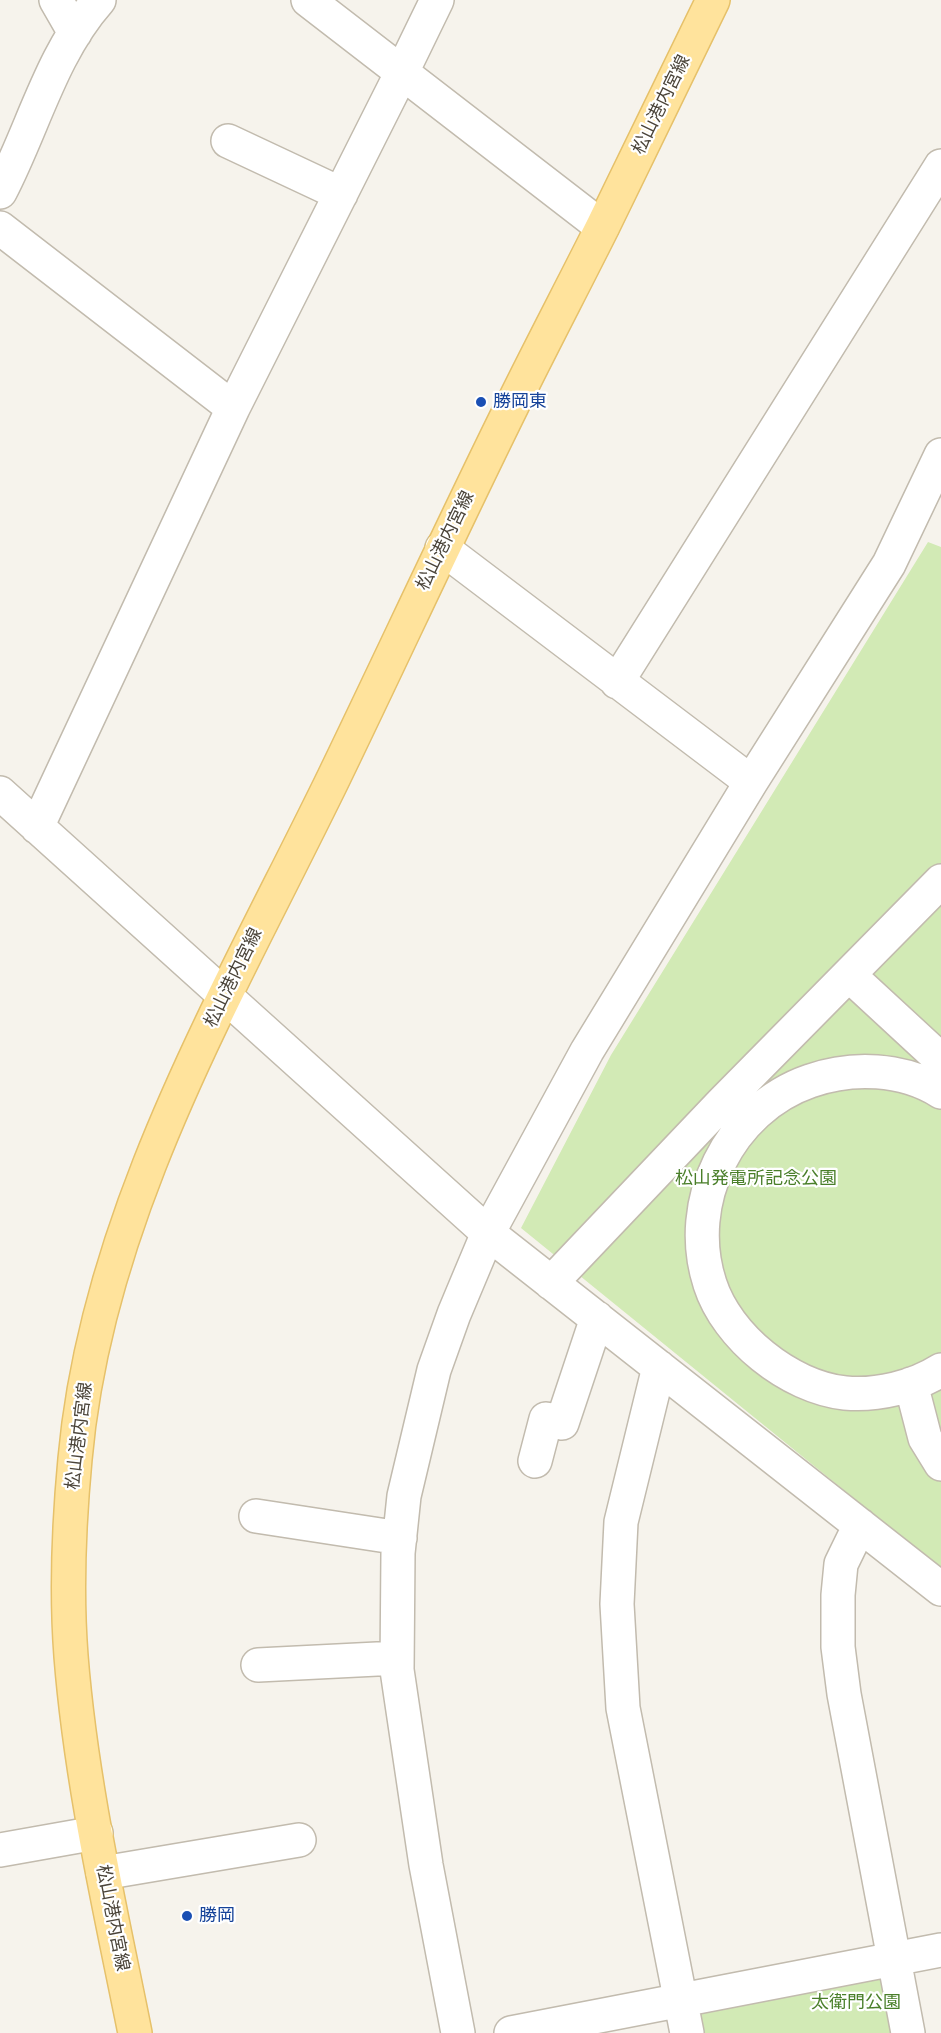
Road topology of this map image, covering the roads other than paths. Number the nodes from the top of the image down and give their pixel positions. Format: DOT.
graph roads {
  1 [pos="56,0"];
  2 [pos="99,0"];
  3 [pos="308,0"];
  4 [pos="436,0"];
  5 [pos="713,0"];
  6 [pos="75,33"];
  7 [pos="402,72"];
  8 [pos="228,141"];
  9 [pos="941,166"];
  10 [pos="0,192"];
  11 [pos="341,195"];
  12 [pos="602,227"];
  13 [pos="0,228"];
  14 [pos="233,408"];
  15 [pos="941,455"];
  16 [pos="442,548"];
  17 [pos="617,682"];
  18 [pos="751,782"];
  19 [pos="0,794"];
  20 [pos="37,826"];
  21 [pos="941,880"];
  22 [pos="849,975"];
  23 [pos="225,995"];
  24 [pos="941,1060"];
  25 [pos="941,1092"];
  26 [pos="733,1113"];
  27 [pos="488,1233"];
  28 [pos="551,1283"];
  29 [pos="597,1318"];
  30 [pos="659,1367"];
  31 [pos="941,1370"];
  32 [pos="911,1384"];
  33 [pos="535,1461"];
  34 [pos="941,1464"];
  35 [pos="256,1516"];
  36 [pos="860,1526"];
  37 [pos="400,1538"];
  38 [pos="941,1589"];
  39 [pos="397,1658"];
  40 [pos="258,1665"];
  41 [pos="96,1833"];
  42 [pos="299,1840"];
  43 [pos="0,1850"];
  44 [pos="103,1873"];
  45 [pos="941,1950"];
  46 [pos="896,1959"];
  47 [pos="681,2001"];
  48 [pos="135,2033"];
  49 [pos="458,2033"];
  50 [pos="511,2033"];
  51 [pos="687,2033"];
  52 [pos="908,2033"];
  1 -- 6 [label="street"];
  2 -- 6 [label="street"];
  3 -- 7 [label="street"];
  4 -- 7 [label="street"];
  5 -- 12 [label="main road, 松山港内宮線"];
  6 -- 10 [label="street"];
  7 -- 11 [label="street"];
  7 -- 12 [label="street"];
  8 -- 11 [label="street"];
  9 -- 17 [label="street"];
  11 -- 14 [label="street"];
  12 -- 16 [label="main road, 松山港内宮線"];
  13 -- 14 [label="street"];
  14 -- 20 [label="street"];
  15 -- 18 [label="street"];
  16 -- 17 [label="street"];
  16 -- 23 [label="main road, 松山港内宮線"];
  17 -- 18 [label="street"];
  18 -- 27 [label="street"];
  19 -- 20 [label="street"];
  20 -- 23 [label="street"];
  21 -- 22 [label="street"];
  22 -- 24 [label="street"];
  22 -- 26 [label="street"];
  23 -- 27 [label="street"];
  23 -- 41 [label="main road, 松山港内宮線"];
  25 -- 26 [label="street"];
  26 -- 28 [label="street"];
  26 -- 32 [label="street"];
  27 -- 28 [label="street"];
  27 -- 37 [label="street"];
  28 -- 29 [label="street"];
  29 -- 30 [label="street"];
  29 -- 33 [label="street"];
  30 -- 36 [label="street"];
  30 -- 47 [label="street"];
  31 -- 32 [label="street"];
  32 -- 34 [label="street"];
  35 -- 37 [label="street"];
  36 -- 38 [label="street"];
  36 -- 46 [label="street"];
  37 -- 39 [label="street"];
  39 -- 40 [label="street"];
  39 -- 49 [label="street"];
  41 -- 43 [label="street"];
  41 -- 44 [label="main road, 松山港内宮線"];
  42 -- 44 [label="street"];
  44 -- 48 [label="main road, 松山港内宮線"];
  45 -- 46 [label="street"];
  46 -- 47 [label="street"];
  46 -- 52 [label="street"];
  47 -- 50 [label="street"];
  47 -- 51 [label="street"];
}
